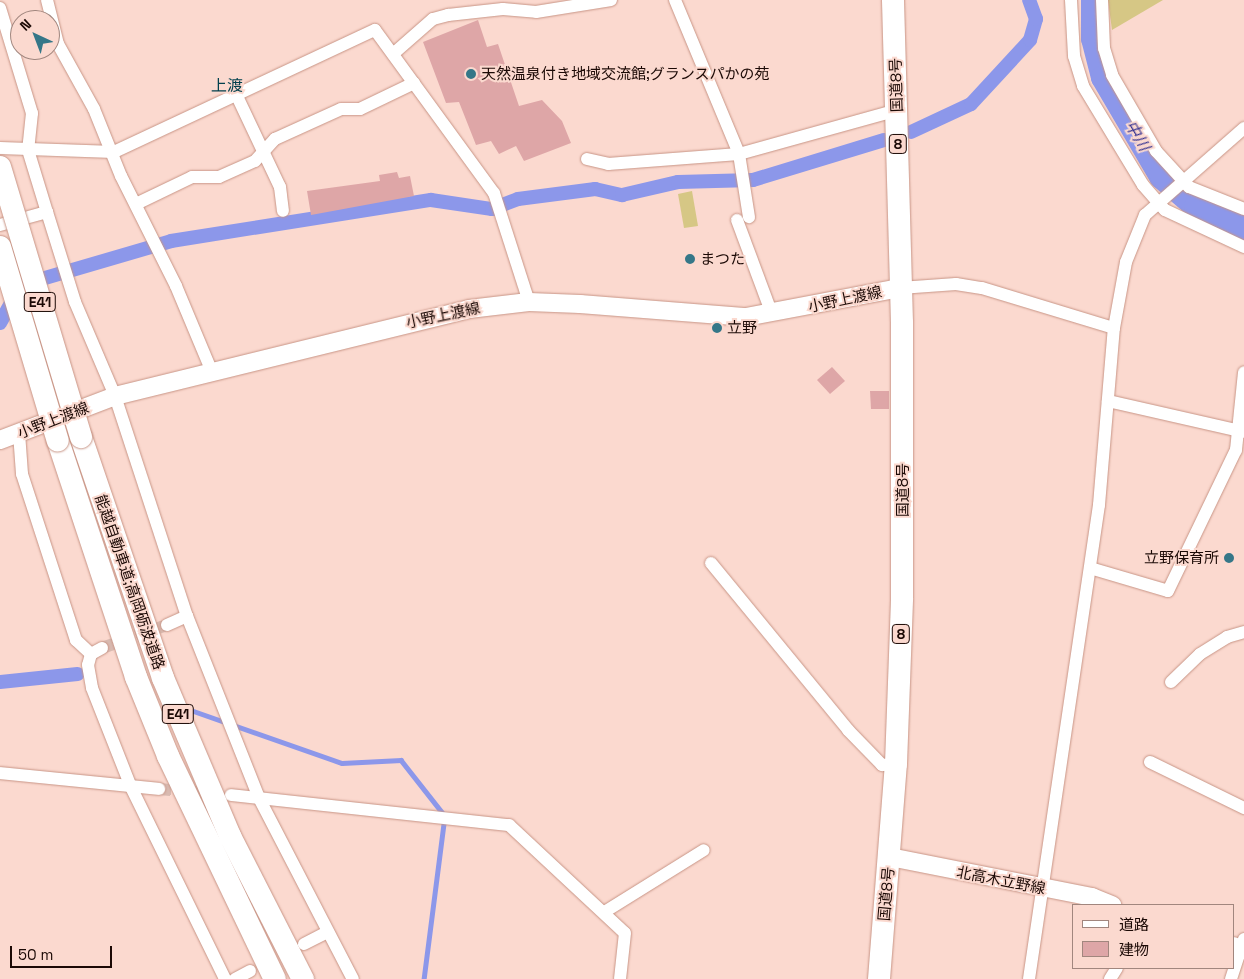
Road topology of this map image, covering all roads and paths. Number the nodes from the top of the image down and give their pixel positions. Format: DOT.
graph roads {
  1 [pos="47,0"];
  2 [pos="611,0"];
  3 [pos="675,0"];
  4 [pos="893,0"];
  5 [pos="1071,0"];
  6 [pos="1102,0"];
  7 [pos="0,8"];
  8 [pos="392,54"];
  9 [pos="414,83"];
  10 [pos="236,94"];
  11 [pos="898,110"];
  12 [pos="1244,128"];
  13 [pos="0,148"];
  14 [pos="28,150"];
  15 [pos="114,152"];
  16 [pos="264,152"];
  17 [pos="739,154"];
  18 [pos="587,159"];
  19 [pos="0,167"];
  20 [pos="1180,181"];
  21 [pos="1160,200"];
  22 [pos="136,204"];
  23 [pos="1244,208"];
  24 [pos="283,211"];
  25 [pos="46,212"];
  26 [pos="0,225"];
  27 [pos="1244,247"];
  28 [pos="0,248"];
  29 [pos="900,288"];
  30 [pos="529,302"];
  31 [pos="772,314"];
  32 [pos="1114,328"];
  33 [pos="212,372"];
  34 [pos="1244,372"];
  35 [pos="115,396"];
  36 [pos="1108,401"];
  37 [pos="1242,432"];
  38 [pos="19,433"];
  39 [pos="0,440"];
  40 [pos="711,563"];
  41 [pos="1090,568"];
  42 [pos="187,616"];
  43 [pos="167,625"];
  44 [pos="1244,632"];
  45 [pos="102,648"];
  46 [pos="91,654"];
  47 [pos="1171,682"];
  48 [pos="1150,762"];
  49 [pos="896,764"];
  50 [pos="0,773"];
  51 [pos="131,788"];
  52 [pos="159,790"];
  53 [pos="231,795"];
  54 [pos="259,798"];
  55 [pos="1244,808"];
  56 [pos="704,850"];
  57 [pos="890,857"];
  58 [pos="1045,889"];
  59 [pos="1110,904"];
  60 [pos="606,911"];
  61 [pos="326,933"];
  62 [pos="304,944"];
  63 [pos="1240,946"];
  64 [pos="1234,968"];
  65 [pos="250,971"];
  66 [pos="225,979"];
  67 [pos="235,979"];
  68 [pos="276,979"];
  69 [pos="304,979"];
  70 [pos="353,979"];
  71 [pos="620,979"];
  72 [pos="879,979"];
  73 [pos="1029,979"];
  1 -- 15 [label="street"];
  2 -- 8 [label="street"];
  3 -- 17 [label="street"];
  4 -- 11 [label="highway, 国道8号 / 8"];
  5 -- 21 [label="street"];
  6 -- 20 [label="street"];
  7 -- 14 [label="street"];
  8 -- 9 [label="street"];
  8 -- 10 [label="street"];
  9 -- 16 [label="street"];
  9 -- 30 [label="street"];
  10 -- 15 [label="street"];
  10 -- 16 [label="street"];
  11 -- 17 [label="street"];
  11 -- 29 [label="highway, 国道8号 / 8"];
  12 -- 20 [label="street"];
  13 -- 14 [label="street"];
  14 -- 15 [label="street"];
  14 -- 25 [label="street"];
  15 -- 22 [label="street"];
  16 -- 22 [label="street"];
  16 -- 24 [label="street"];
  17 -- 18 [label="street"];
  17 -- 31 [label="street"];
  19 -- 69 [label="highway, 能越自動車道;高岡砺波道路 / E41, bridge"];
  20 -- 21 [label="street"];
  20 -- 23 [label="street"];
  21 -- 27 [label="street"];
  21 -- 32 [label="street"];
  22 -- 33 [label="street"];
  25 -- 26 [label="street"];
  25 -- 35 [label="street"];
  28 -- 68 [label="highway, 能越自動車道;高岡砺波道路 / E41, bridge"];
  29 -- 31 [label="main road, 小野上渡線"];
  29 -- 32 [label="street"];
  29 -- 49 [label="highway, 国道8号 / 8"];
  30 -- 31 [label="main road, 小野上渡線"];
  30 -- 33 [label="main road, 小野上渡線"];
  32 -- 36 [label="street"];
  33 -- 35 [label="main road, 小野上渡線"];
  34 -- 37 [label="street"];
  35 -- 38 [label="main road, 小野上渡線"];
  35 -- 42 [label="street"];
  36 -- 37 [label="street"];
  36 -- 41 [label="street"];
  37 -- 41 [label="street"];
  38 -- 39 [label="main road, 小野上渡線"];
  38 -- 46 [label="street"];
  40 -- 49 [label="street"];
  41 -- 58 [label="street"];
  42 -- 43 [label="street"];
  42 -- 54 [label="street"];
  44 -- 47 [label="street"];
  45 -- 46 [label="street"];
  46 -- 51 [label="street"];
  48 -- 55 [label="street"];
  49 -- 57 [label="highway, 国道8号 / 8"];
  50 -- 51 [label="street"];
  51 -- 52 [label="street"];
  51 -- 66 [label="street"];
  53 -- 54 [label="street"];
  54 -- 60 [label="street"];
  54 -- 61 [label="street"];
  56 -- 60 [label="street"];
  57 -- 58 [label="main road, 北高木立野線"];
  57 -- 72 [label="highway, 国道8号 / 8"];
  58 -- 59 [label="main road, 北高木立野線"];
  58 -- 73 [label="street"];
  60 -- 71 [label="street"];
  61 -- 62 [label="street"];
  61 -- 70 [label="street"];
  63 -- 64 [label="street"];
  65 -- 67 [label="street"];
}
